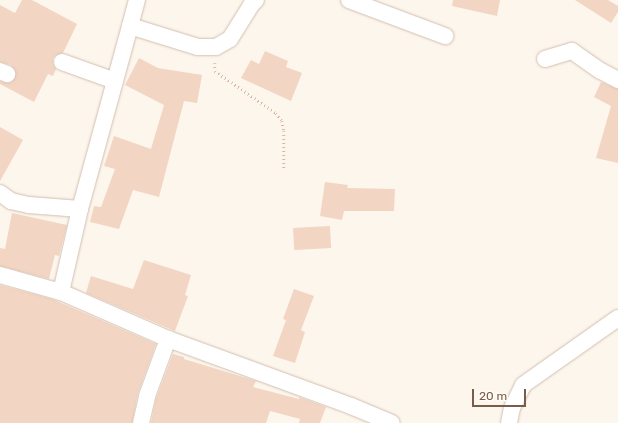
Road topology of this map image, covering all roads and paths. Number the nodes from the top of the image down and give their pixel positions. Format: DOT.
graph roads {
  1 [pos="137,0"];
  2 [pos="256,0"];
  3 [pos="349,0"];
  4 [pos="130,26"];
  5 [pos="445,36"];
  6 [pos="216,47"];
  7 [pos="545,59"];
  8 [pos="62,62"];
  9 [pos="618,80"];
  10 [pos="115,82"];
  11 [pos="284,170"];
  12 [pos="0,193"];
  13 [pos="80,209"];
  14 [pos="0,275"];
  15 [pos="61,292"];
  16 [pos="618,318"];
  17 [pos="168,340"];
  18 [pos="141,423"];
  19 [pos="392,423"];
  20 [pos="509,423"];
  1 -- 4 [label="street"];
  2 -- 6 [label="street"];
  3 -- 5 [label="street"];
  4 -- 6 [label="street"];
  4 -- 10 [label="street"];
  6 -- 11 [label="path"];
  7 -- 9 [label="street"];
  8 -- 10 [label="street"];
  10 -- 13 [label="street"];
  12 -- 13 [label="street"];
  13 -- 15 [label="street"];
  14 -- 15 [label="street"];
  15 -- 17 [label="street"];
  16 -- 20 [label="street"];
  17 -- 18 [label="street"];
  17 -- 19 [label="street"];
}
